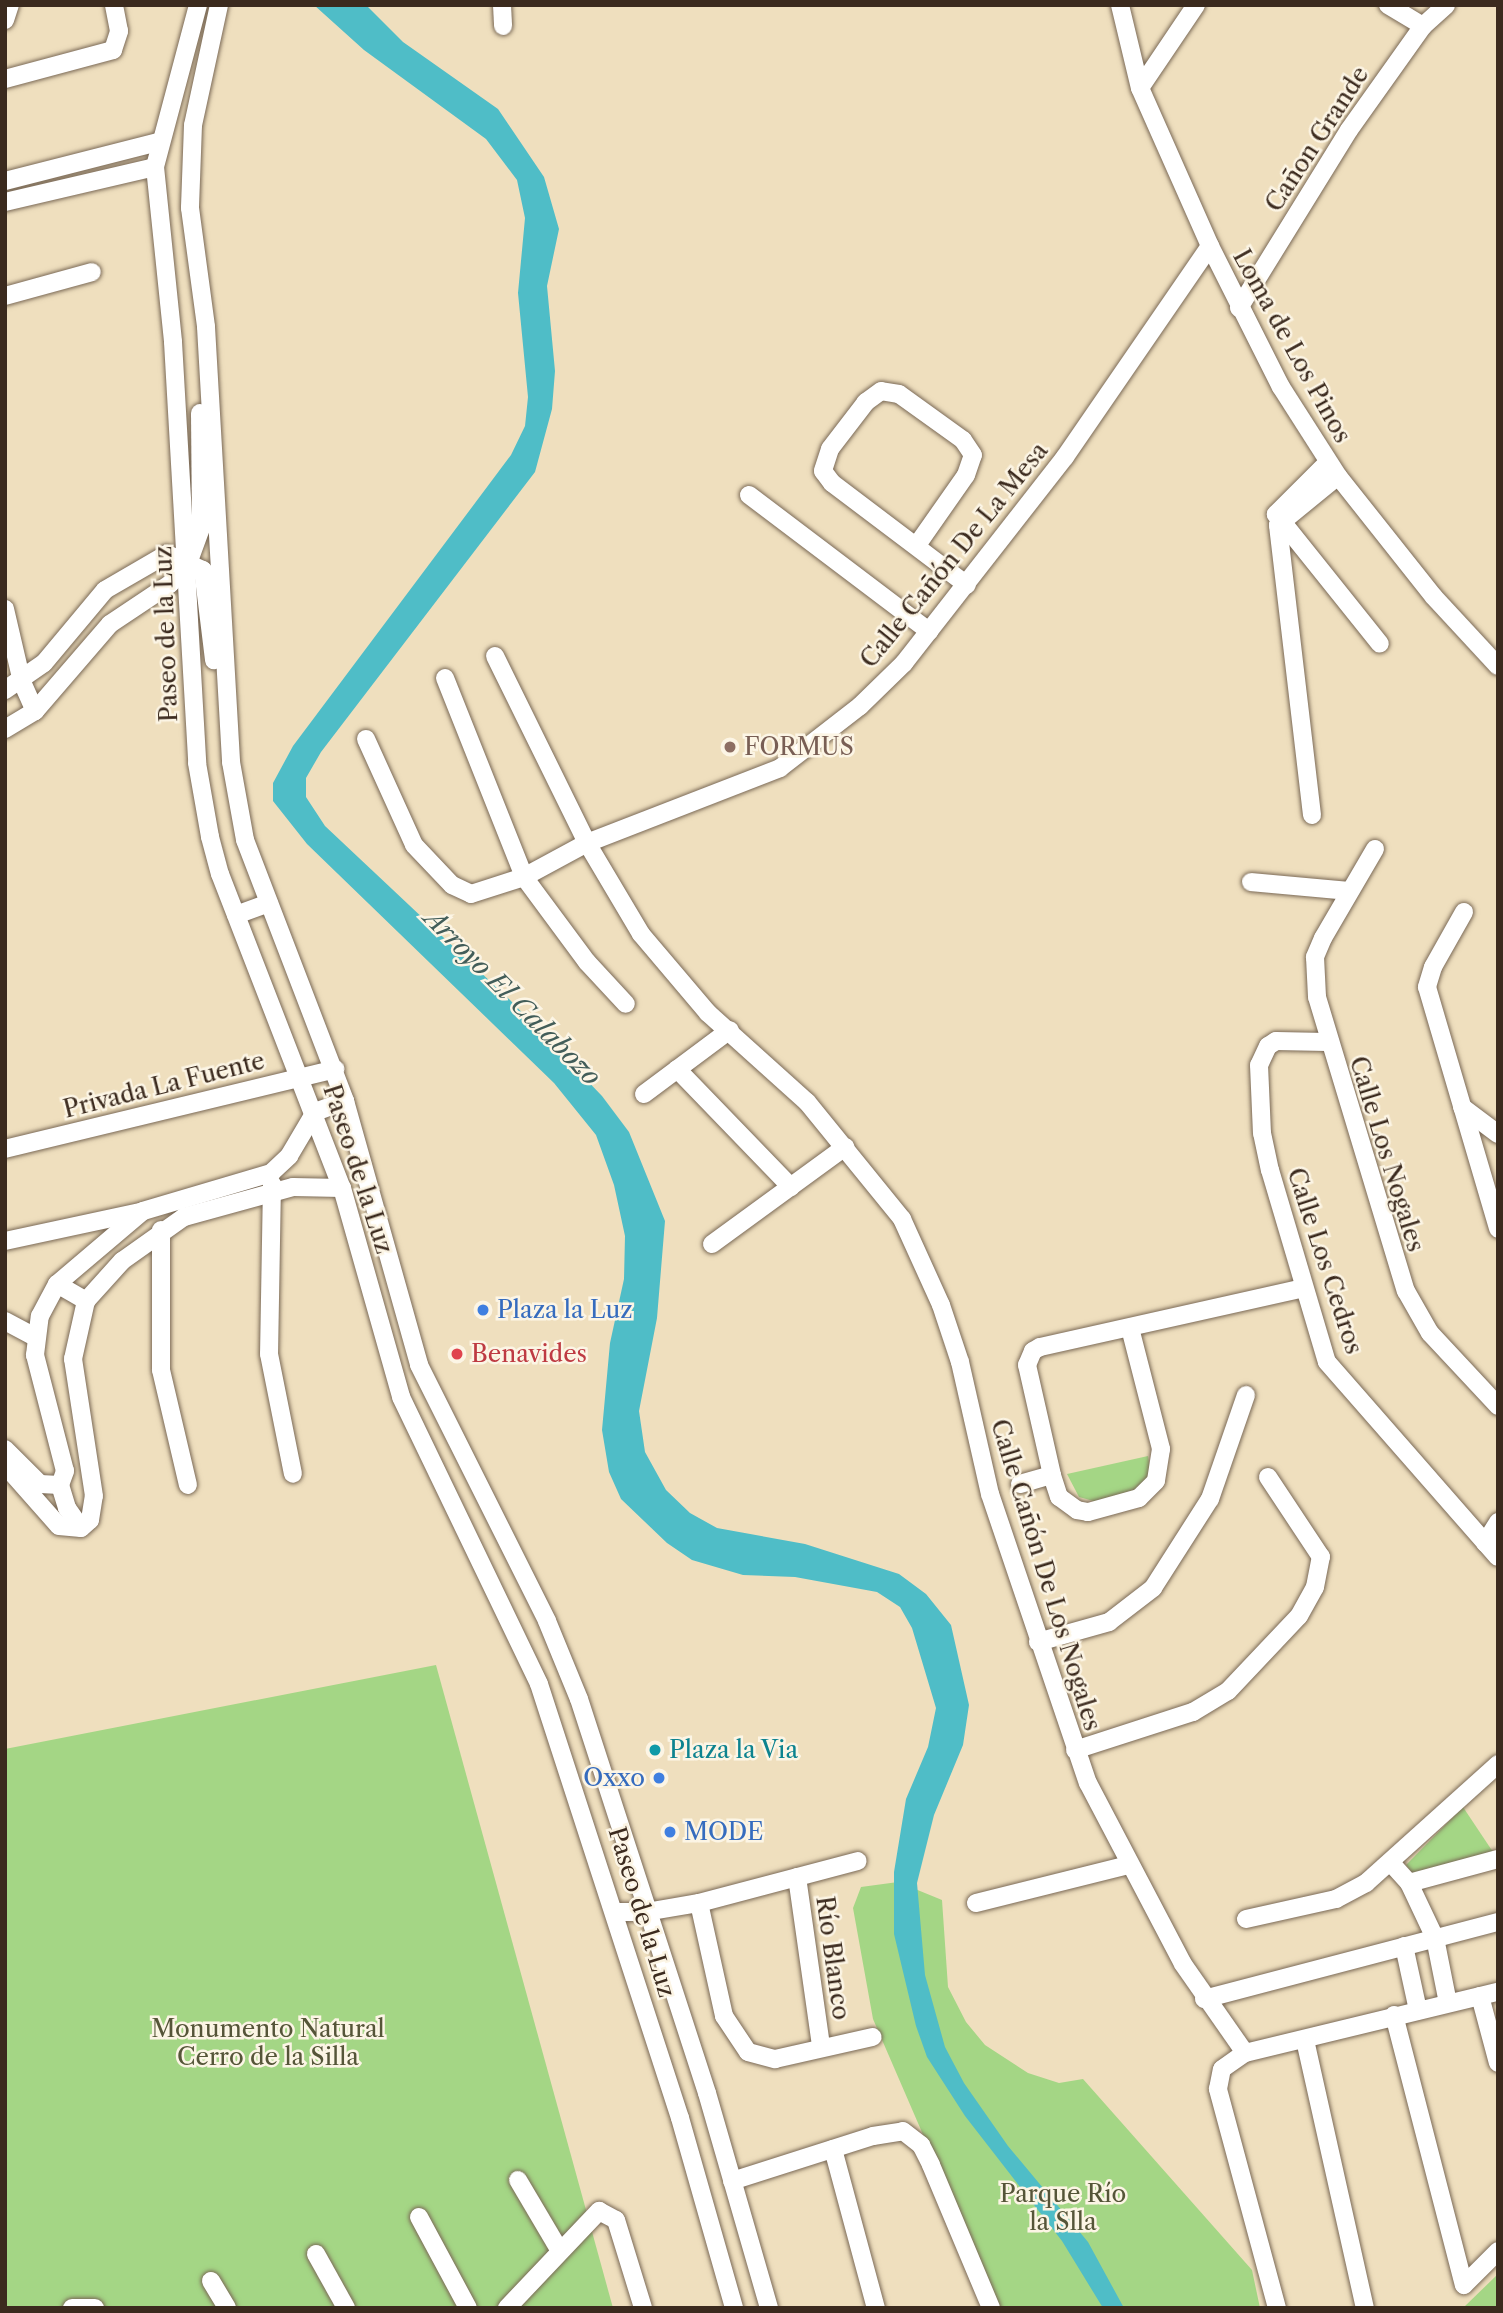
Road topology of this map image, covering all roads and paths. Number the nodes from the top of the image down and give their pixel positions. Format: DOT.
graph roads {
  1 [pos="10,5"];
  2 [pos="114,5"];
  3 [pos="198,5"];
  4 [pos="219,5"];
  5 [pos="502,5"];
  6 [pos="1120,5"];
  7 [pos="1196,5"];
  8 [pos="1388,5"];
  9 [pos="1446,5"];
  10 [pos="5,20"];
  11 [pos="503,26"];
  12 [pos="1423,26"];
  13 [pos="5,79"];
  14 [pos="1140,88"];
  15 [pos="158,142"];
  16 [pos="116,152"];
  17 [pos="155,167"];
  18 [pos="117,175"];
  19 [pos="5,181"];
  20 [pos="5,202"];
  21 [pos="1210,246"];
  22 [pos="92,272"];
  23 [pos="5,296"];
  24 [pos="1239,308"];
  25 [pos="208,376"];
  26 [pos="1333,469"];
  27 [pos="749,495"];
  28 [pos="1279,520"];
  29 [pos="917,545"];
  30 [pos="189,561"];
  31 [pos="147,563"];
  32 [pos="967,584"];
  33 [pos="155,594"];
  34 [pos="94,602"];
  35 [pos="5,609"];
  36 [pos="110,624"];
  37 [pos="929,631"];
  38 [pos="9,642"];
  39 [pos="1380,644"];
  40 [pos="495,656"];
  41 [pos="1498,666"];
  42 [pos="445,678"];
  43 [pos="22,682"];
  44 [pos="226,689"];
  45 [pos="5,690"];
  46 [pos="35,711"];
  47 [pos="5,729"];
  48 [pos="366,739"];
  49 [pos="1312,815"];
  50 [pos="587,843"];
  51 [pos="1375,849"];
  52 [pos="524,877"];
  53 [pos="1251,882"];
  54 [pos="1349,891"];
  55 [pos="269,903"];
  56 [pos="1464,912"];
  57 [pos="236,915"];
  58 [pos="626,1004"];
  59 [pos="730,1030"];
  60 [pos="1327,1042"];
  61 [pos="335,1069"];
  62 [pos="677,1069"];
  63 [pos="302,1077"];
  64 [pos="643,1094"];
  65 [pos="345,1101"];
  66 [pos="1462,1107"];
  67 [pos="316,1112"];
  68 [pos="1498,1134"];
  69 [pos="845,1147"];
  70 [pos="5,1149"];
  71 [pos="271,1173"];
  72 [pos="791,1186"];
  73 [pos="342,1188"];
  74 [pos="273,1194"];
  75 [pos="143,1211"];
  76 [pos="1498,1229"];
  77 [pos="162,1230"];
  78 [pos="5,1241"];
  79 [pos="712,1244"];
  80 [pos="387,1253"];
  81 [pos="363,1259"];
  82 [pos="57,1284"];
  83 [pos="1303,1288"];
  84 [pos="86,1301"];
  85 [pos="5,1321"];
  86 [pos="1130,1328"];
  87 [pos="35,1337"];
  88 [pos="74,1382"];
  89 [pos="42,1390"];
  90 [pos="1245,1395"];
  91 [pos="1498,1406"];
  92 [pos="5,1449"];
  93 [pos="5,1465"];
  94 [pos="293,1474"];
  95 [pos="1052,1475"];
  96 [pos="1268,1478"];
  97 [pos="1020,1484"];
  98 [pos="60,1485"];
  99 [pos="188,1485"];
  100 [pos="1498,1522"];
  101 [pos="80,1528"];
  102 [pos="1485,1543"];
  103 [pos="1498,1557"];
  104 [pos="1038,1642"];
  105 [pos="1075,1750"];
  106 [pos="1498,1764"];
  107 [pos="617,1809"];
  108 [pos="585,1815"];
  109 [pos="1498,1859"];
  110 [pos="858,1861"];
  111 [pos="1391,1863"];
  112 [pos="1128,1866"];
  113 [pos="797,1877"];
  114 [pos="1409,1883"];
  115 [pos="699,1903"];
  116 [pos="976,1903"];
  117 [pos="616,1912"];
  118 [pos="646,1912"];
  119 [pos="1246,1919"];
  120 [pos="1498,1922"];
  121 [pos="1435,1938"];
  122 [pos="1404,1946"];
  123 [pos="1489,1994"];
  124 [pos="1204,1998"];
  125 [pos="1448,2003"];
  126 [pos="1418,2010"];
  127 [pos="1394,2015"];
  128 [pos="873,2037"];
  129 [pos="1305,2040"];
  130 [pos="821,2046"];
  131 [pos="1245,2053"];
  132 [pos="1498,2063"];
  133 [pos="832,2149"];
  134 [pos="518,2180"];
  135 [pos="732,2181"];
  136 [pos="419,2217"];
  137 [pos="560,2251"];
  138 [pos="1498,2251"];
  139 [pos="316,2254"];
  140 [pos="211,2281"];
  141 [pos="72,2308"];
  142 [pos="95,2308"];
  143 [pos="227,2308"];
  144 [pos="346,2308"];
  145 [pos="468,2308"];
  146 [pos="507,2308"];
  147 [pos="643,2308"];
  148 [pos="734,2308"];
  149 [pos="769,2308"];
  150 [pos="876,2308"];
  151 [pos="991,2308"];
  152 [pos="1277,2308"];
  153 [pos="1365,2308"];
  1 -- 10 [label="street"];
  2 -- 13 [label="street"];
  3 -- 15 [label="street, Paseo de la Luz"];
  4 -- 25 [label="street, Paseo de la Luz"];
  5 -- 11 [label="street"];
  6 -- 14 [label="street, Loma de Los Pinos"];
  7 -- 14 [label="street"];
  8 -- 12 [label="street"];
  9 -- 12 [label="street, Cañon Grande"];
  12 -- 24 [label="street, Cañon Grande"];
  14 -- 21 [label="street, Loma de Los Pinos"];
  15 -- 16 [label="street"];
  15 -- 17 [label="street, Paseo de la Luz"];
  16 -- 18 [label="street"];
  16 -- 19 [label="street"];
  17 -- 18 [label="street"];
  17 -- 30 [label="street, Paseo de la Luz"];
  18 -- 20 [label="street"];
  21 -- 24 [label="street, Loma de Los Pinos"];
  21 -- 32 [label="street, Calle Cañón De La Mesa"];
  22 -- 23 [label="street"];
  24 -- 26 [label="street, Loma de Los Pinos"];
  25 -- 30 [label="street"];
  25 -- 44 [label="street, Paseo de la Luz"];
  26 -- 28 [label="street"];
  26 -- 41 [label="street, Loma de Los Pinos"];
  27 -- 37 [label="street"];
  28 -- 39 [label="street"];
  28 -- 49 [label="street"];
  29 -- 29 [label="street"];
  29 -- 32 [label="street"];
  30 -- 31 [label="street"];
  30 -- 33 [label="street"];
  30 -- 44 [label="street"];
  30 -- 57 [label="street, Paseo de la Luz"];
  31 -- 33 [label="street"];
  31 -- 34 [label="street"];
  32 -- 37 [label="street, Calle Cañón De La Mesa"];
  33 -- 36 [label="street"];
  34 -- 36 [label="street"];
  34 -- 43 [label="street"];
  35 -- 38 [label="street"];
  36 -- 46 [label="street"];
  37 -- 50 [label="street, Calle Cañón De La Mesa"];
  38 -- 43 [label="street"];
  40 -- 50 [label="street, Calle Cañón De Los Nogales"];
  42 -- 52 [label="street"];
  43 -- 45 [label="street"];
  43 -- 46 [label="street"];
  44 -- 55 [label="street, Paseo de la Luz"];
  46 -- 47 [label="street"];
  48 -- 52 [label="street, Calle Cañón De La Mesa"];
  50 -- 52 [label="street, Calle Cañón De La Mesa"];
  50 -- 59 [label="street, Calle Cañón De Los Nogales"];
  51 -- 54 [label="street, Calle Los Nogales"];
  52 -- 58 [label="street"];
  53 -- 54 [label="street"];
  54 -- 60 [label="street, Calle Los Nogales"];
  55 -- 57 [label="street"];
  55 -- 61 [label="street, Paseo de la Luz"];
  56 -- 66 [label="street"];
  57 -- 63 [label="street, Paseo de la Luz"];
  59 -- 62 [label="street"];
  59 -- 69 [label="street, Calle Cañón De Los Nogales"];
  60 -- 83 [label="street, Calle Los Cedros"];
  60 -- 91 [label="street, Calle Los Nogales"];
  61 -- 63 [label="street, Privada La Fuente"];
  61 -- 65 [label="street, Paseo de la Luz"];
  62 -- 64 [label="street"];
  62 -- 72 [label="street"];
  63 -- 67 [label="street, Paseo de la Luz"];
  63 -- 70 [label="street, Privada La Fuente"];
  65 -- 67 [label="street"];
  65 -- 80 [label="street, Paseo de la Luz"];
  66 -- 68 [label="street"];
  66 -- 76 [label="street"];
  67 -- 71 [label="street"];
  67 -- 73 [label="street, Paseo de la Luz"];
  69 -- 72 [label="street"];
  69 -- 104 [label="street, Calle Cañón De Los Nogales"];
  71 -- 74 [label="street"];
  71 -- 75 [label="street"];
  72 -- 79 [label="street"];
  73 -- 74 [label="street"];
  73 -- 81 [label="street, Paseo de la Luz"];
  74 -- 77 [label="street"];
  74 -- 94 [label="street"];
  75 -- 78 [label="street"];
  75 -- 82 [label="street"];
  77 -- 84 [label="street"];
  77 -- 99 [label="street"];
  80 -- 81 [label="street"];
  80 -- 107 [label="street, Paseo de la Luz"];
  81 -- 108 [label="street, Paseo de la Luz"];
  82 -- 84 [label="street"];
  82 -- 87 [label="street"];
  83 -- 86 [label="street"];
  83 -- 102 [label="street, Calle Los Cedros"];
  84 -- 88 [label="street"];
  85 -- 87 [label="street"];
  86 -- 95 [label="street"];
  86 -- 95 [label="street"];
  87 -- 89 [label="street"];
  88 -- 89 [label="street"];
  88 -- 101 [label="street"];
  89 -- 98 [label="street"];
  90 -- 104 [label="street"];
  92 -- 98 [label="street"];
  93 -- 101 [label="street"];
  95 -- 97 [label="street"];
  96 -- 105 [label="street"];
  98 -- 101 [label="street"];
  100 -- 102 [label="street"];
  102 -- 103 [label="street, Calle Los Cedros"];
  104 -- 105 [label="street, Calle Cañón De Los Nogales"];
  105 -- 112 [label="street, Calle Cañón De Los Nogales"];
  106 -- 111 [label="street"];
  107 -- 108 [label="street"];
  107 -- 118 [label="street, Paseo de la Luz"];
  108 -- 117 [label="street, Paseo de la Luz"];
  109 -- 114 [label="street"];
  110 -- 113 [label="street"];
  111 -- 114 [label="street"];
  111 -- 119 [label="street"];
  112 -- 116 [label="street"];
  112 -- 124 [label="street, Calle Cañón De Los Nogales"];
  113 -- 115 [label="street"];
  113 -- 130 [label="street, Río Blanco"];
  114 -- 121 [label="street"];
  115 -- 118 [label="street"];
  115 -- 130 [label="street"];
  117 -- 118 [label="street"];
  117 -- 148 [label="street, Paseo de la Luz"];
  118 -- 135 [label="street, Paseo de la Luz"];
  120 -- 121 [label="street"];
  121 -- 122 [label="street"];
  121 -- 125 [label="street"];
  122 -- 124 [label="street"];
  122 -- 126 [label="street"];
  123 -- 125 [label="street"];
  123 -- 132 [label="street"];
  124 -- 131 [label="street, Calle Cañón De Los Nogales"];
  125 -- 126 [label="street"];
  126 -- 127 [label="street"];
  127 -- 129 [label="street"];
  127 -- 138 [label="street"];
  128 -- 130 [label="street"];
  129 -- 131 [label="street"];
  129 -- 153 [label="street"];
  131 -- 152 [label="street"];
  133 -- 135 [label="street"];
  133 -- 150 [label="street"];
  133 -- 151 [label="street"];
  134 -- 137 [label="street"];
  135 -- 149 [label="street, Paseo de la Luz"];
  136 -- 145 [label="street"];
  137 -- 146 [label="street"];
  137 -- 147 [label="street"];
  139 -- 144 [label="street"];
  140 -- 143 [label="street"];
  141 -- 142 [label="street"];
}
